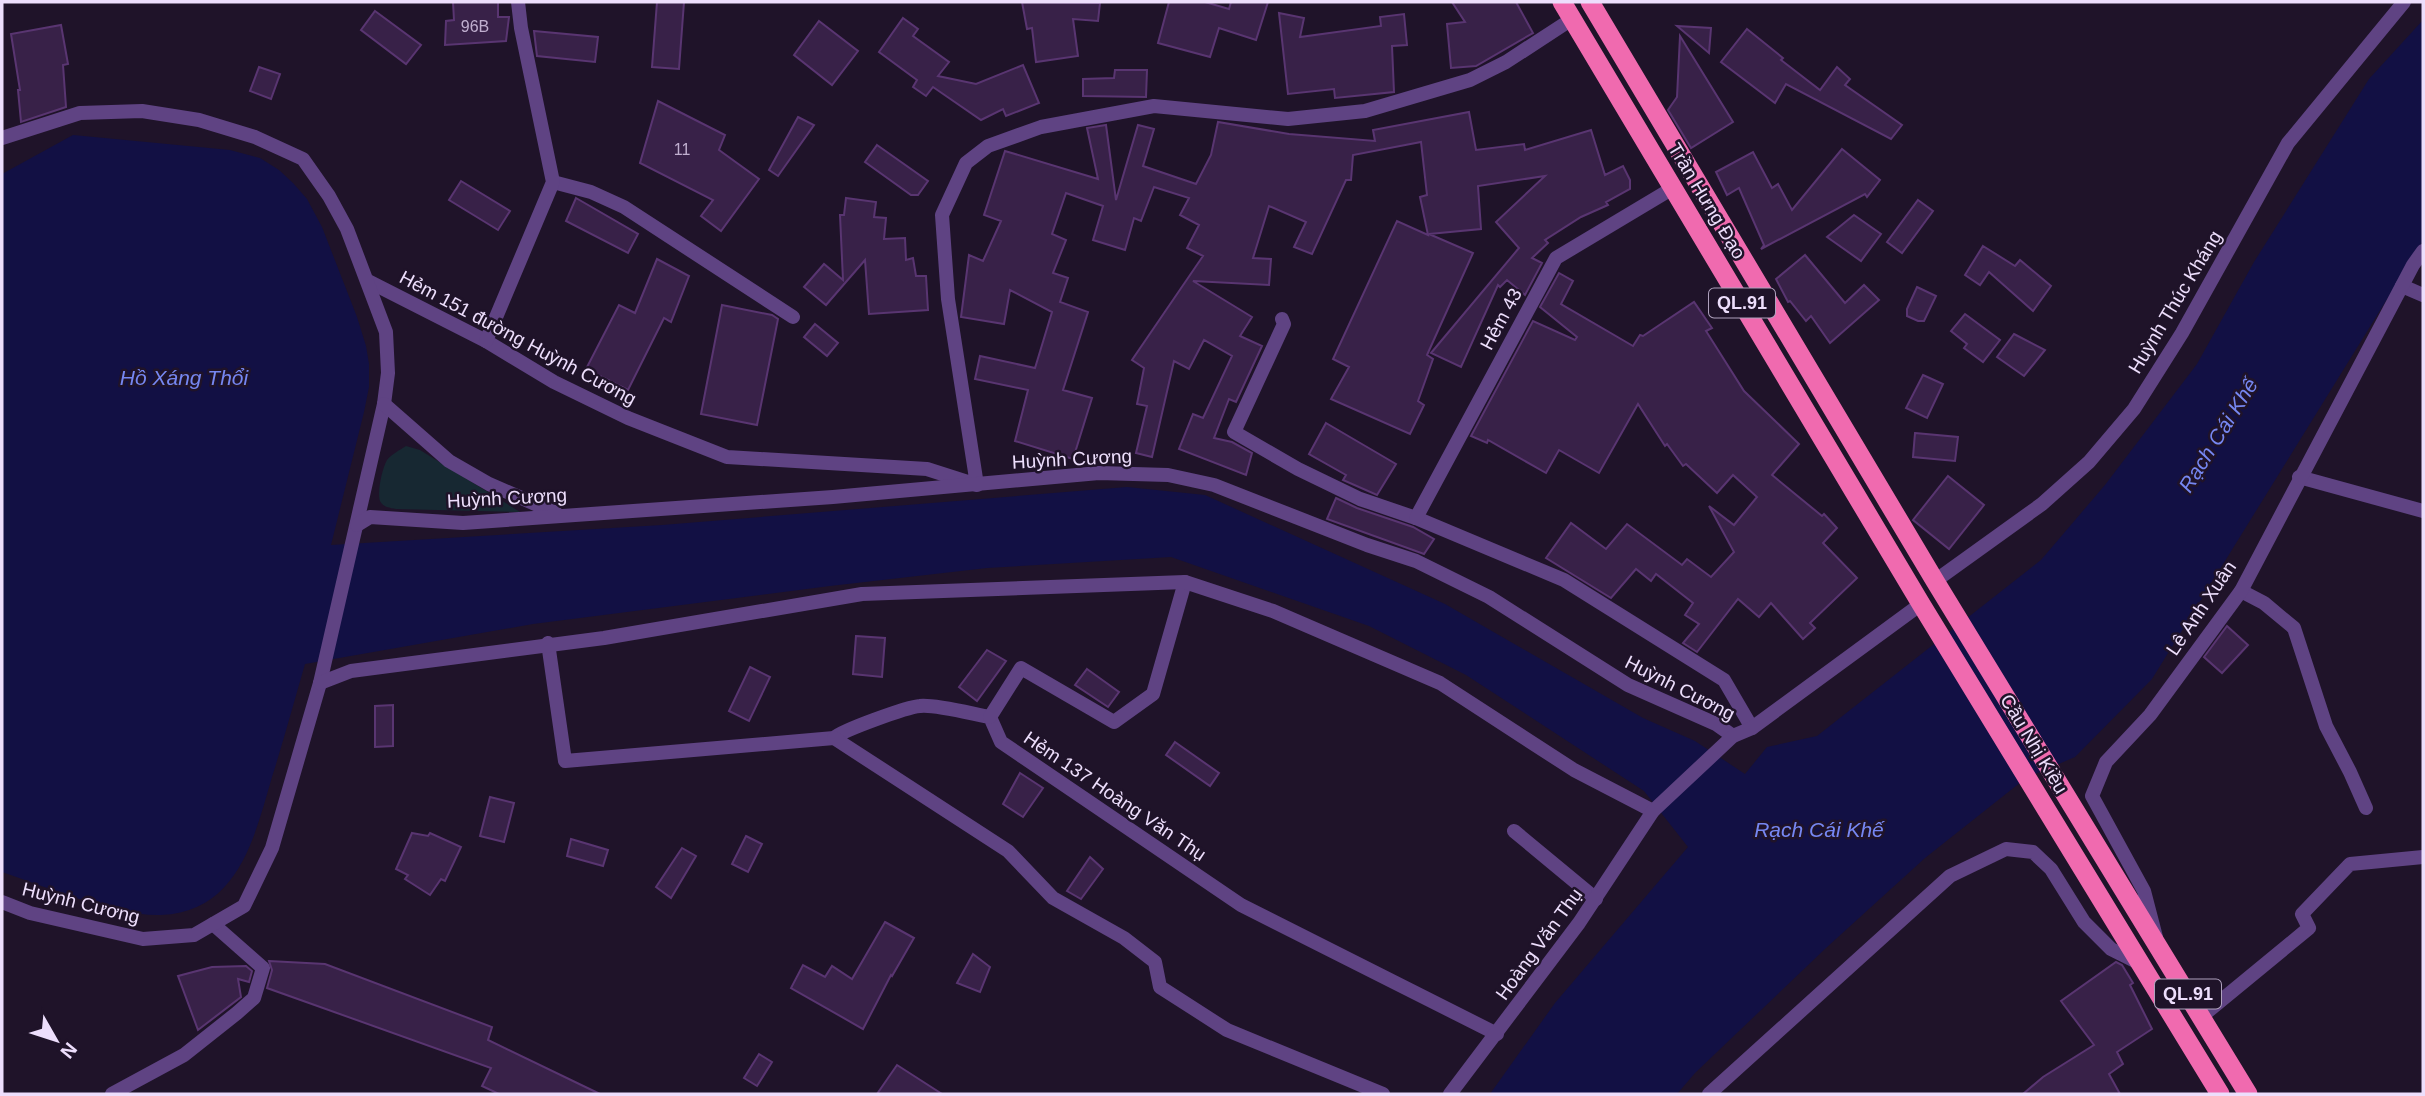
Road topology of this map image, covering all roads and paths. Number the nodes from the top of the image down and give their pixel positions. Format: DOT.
graph roads {
  1 [pos="518,2"];
  2 [pos="1590,2"];
  3 [pos="2404,2"];
  4 [pos="1567,10"];
  5 [pos="2,138"];
  6 [pos="553,182"];
  7 [pos="1673,188"];
  8 [pos="2423,251"];
  9 [pos="368,281"];
  10 [pos="2402,286"];
  11 [pos="2423,295"];
  12 [pos="793,317"];
  13 [pos="1282,319"];
  14 [pos="486,341"];
  15 [pos="384,404"];
  16 [pos="2299,477"];
  17 [pos="977,485"];
  18 [pos="2423,511"];
  19 [pos="561,515"];
  20 [pos="1416,518"];
  21 [pos="356,531"];
  22 [pos="1935,581"];
  23 [pos="1185,582"];
  24 [pos="2241,591"];
  25 [pos="1947,601"];
  26 [pos="1921,604"];
  27 [pos="548,643"];
  28 [pos="320,683"];
  29 [pos="990,717"];
  30 [pos="1752,728"];
  31 [pos="1733,736"];
  32 [pos="834,738"];
  33 [pos="2365,808"];
  34 [pos="1653,811"];
  35 [pos="1514,831"];
  36 [pos="2423,857"];
  37 [pos="1595,899"];
  38 [pos="2,902"];
  39 [pos="213,924"];
  40 [pos="2157,943"];
  41 [pos="2142,965"];
  42 [pos="2201,1017"];
  43 [pos="1497,1034"];
  44 [pos="112,1094"];
  45 [pos="1383,1094"];
  46 [pos="1450,1094"];
  47 [pos="1709,1094"];
  48 [pos="2220,1094"];
  49 [pos="2248,1094"];
  1 -- 6 [label="street"];
  2 -- 22 [label="highway, Trần Hưng Đạo / QL.91"];
  3 -- 22 [label="street, Huỳnh Thúc Kháng"];
  4 -- 7 [label="highway, Trần Hưng Đạo / QL.91"];
  4 -- 17 [label="street"];
  5 -- 9 [label="street, Huỳnh Cương"];
  6 -- 12 [label="street"];
  6 -- 14 [label="street"];
  7 -- 20 [label="street, Hẻm 43"];
  7 -- 26 [label="highway, Trần Hưng Đạo / QL.91"];
  8 -- 10 [label="street, Lê Anh Xuân"];
  9 -- 14 [label="street, Hẻm 151 đường Huỳnh Cương"];
  9 -- 15 [label="street, Huỳnh Cương"];
  10 -- 11 [label="street"];
  10 -- 16 [label="street, Lê Anh Xuân"];
  13 -- 20 [label="street"];
  14 -- 17 [label="street, Hẻm 151 đường Huỳnh Cương"];
  15 -- 19 [label="street"];
  15 -- 21 [label="street, Huỳnh Cương"];
  16 -- 18 [label="street"];
  16 -- 24 [label="street, Lê Anh Xuân"];
  17 -- 19 [label="street, Huỳnh Cương"];
  17 -- 31 [label="street, Huỳnh Cương"];
  19 -- 21 [label="street, Huỳnh Cương"];
  20 -- 30 [label="street"];
  21 -- 28 [label="street, Huỳnh Cương"];
  22 -- 25 [label="highway, Trần Hưng Đạo / QL.91"];
  23 -- 27 [label="street"];
  23 -- 29 [label="street"];
  23 -- 34 [label="street"];
  24 -- 33 [label="street"];
  24 -- 40 [label="street, Lê Anh Xuân"];
  25 -- 40 [label="highway, Cầu Nhị Kiều / QL.91"];
  26 -- 30 [label="street"];
  26 -- 41 [label="highway, Cầu Nhị Kiều / QL.91"];
  27 -- 28 [label="street"];
  27 -- 32 [label="street"];
  28 -- 39 [label="street, Huỳnh Cương"];
  29 -- 32 [label="street"];
  29 -- 43 [label="street, Hẻm 137 Hoàng Văn Thụ"];
  30 -- 31 [label="street"];
  31 -- 34 [label="street, Hoàng Văn Thụ"];
  32 -- 45 [label="street"];
  34 -- 37 [label="street, Hoàng Văn Thụ"];
  35 -- 37 [label="street"];
  36 -- 42 [label="street"];
  37 -- 43 [label="street, Hoàng Văn Thụ"];
  38 -- 39 [label="street, Huỳnh Cương"];
  39 -- 44 [label="street"];
  40 -- 42 [label="highway, QL.91"];
  41 -- 47 [label="street"];
  41 -- 48 [label="highway, QL.91"];
  42 -- 49 [label="highway, QL.91"];
  43 -- 46 [label="street, Hoàng Văn Thụ"];
}
